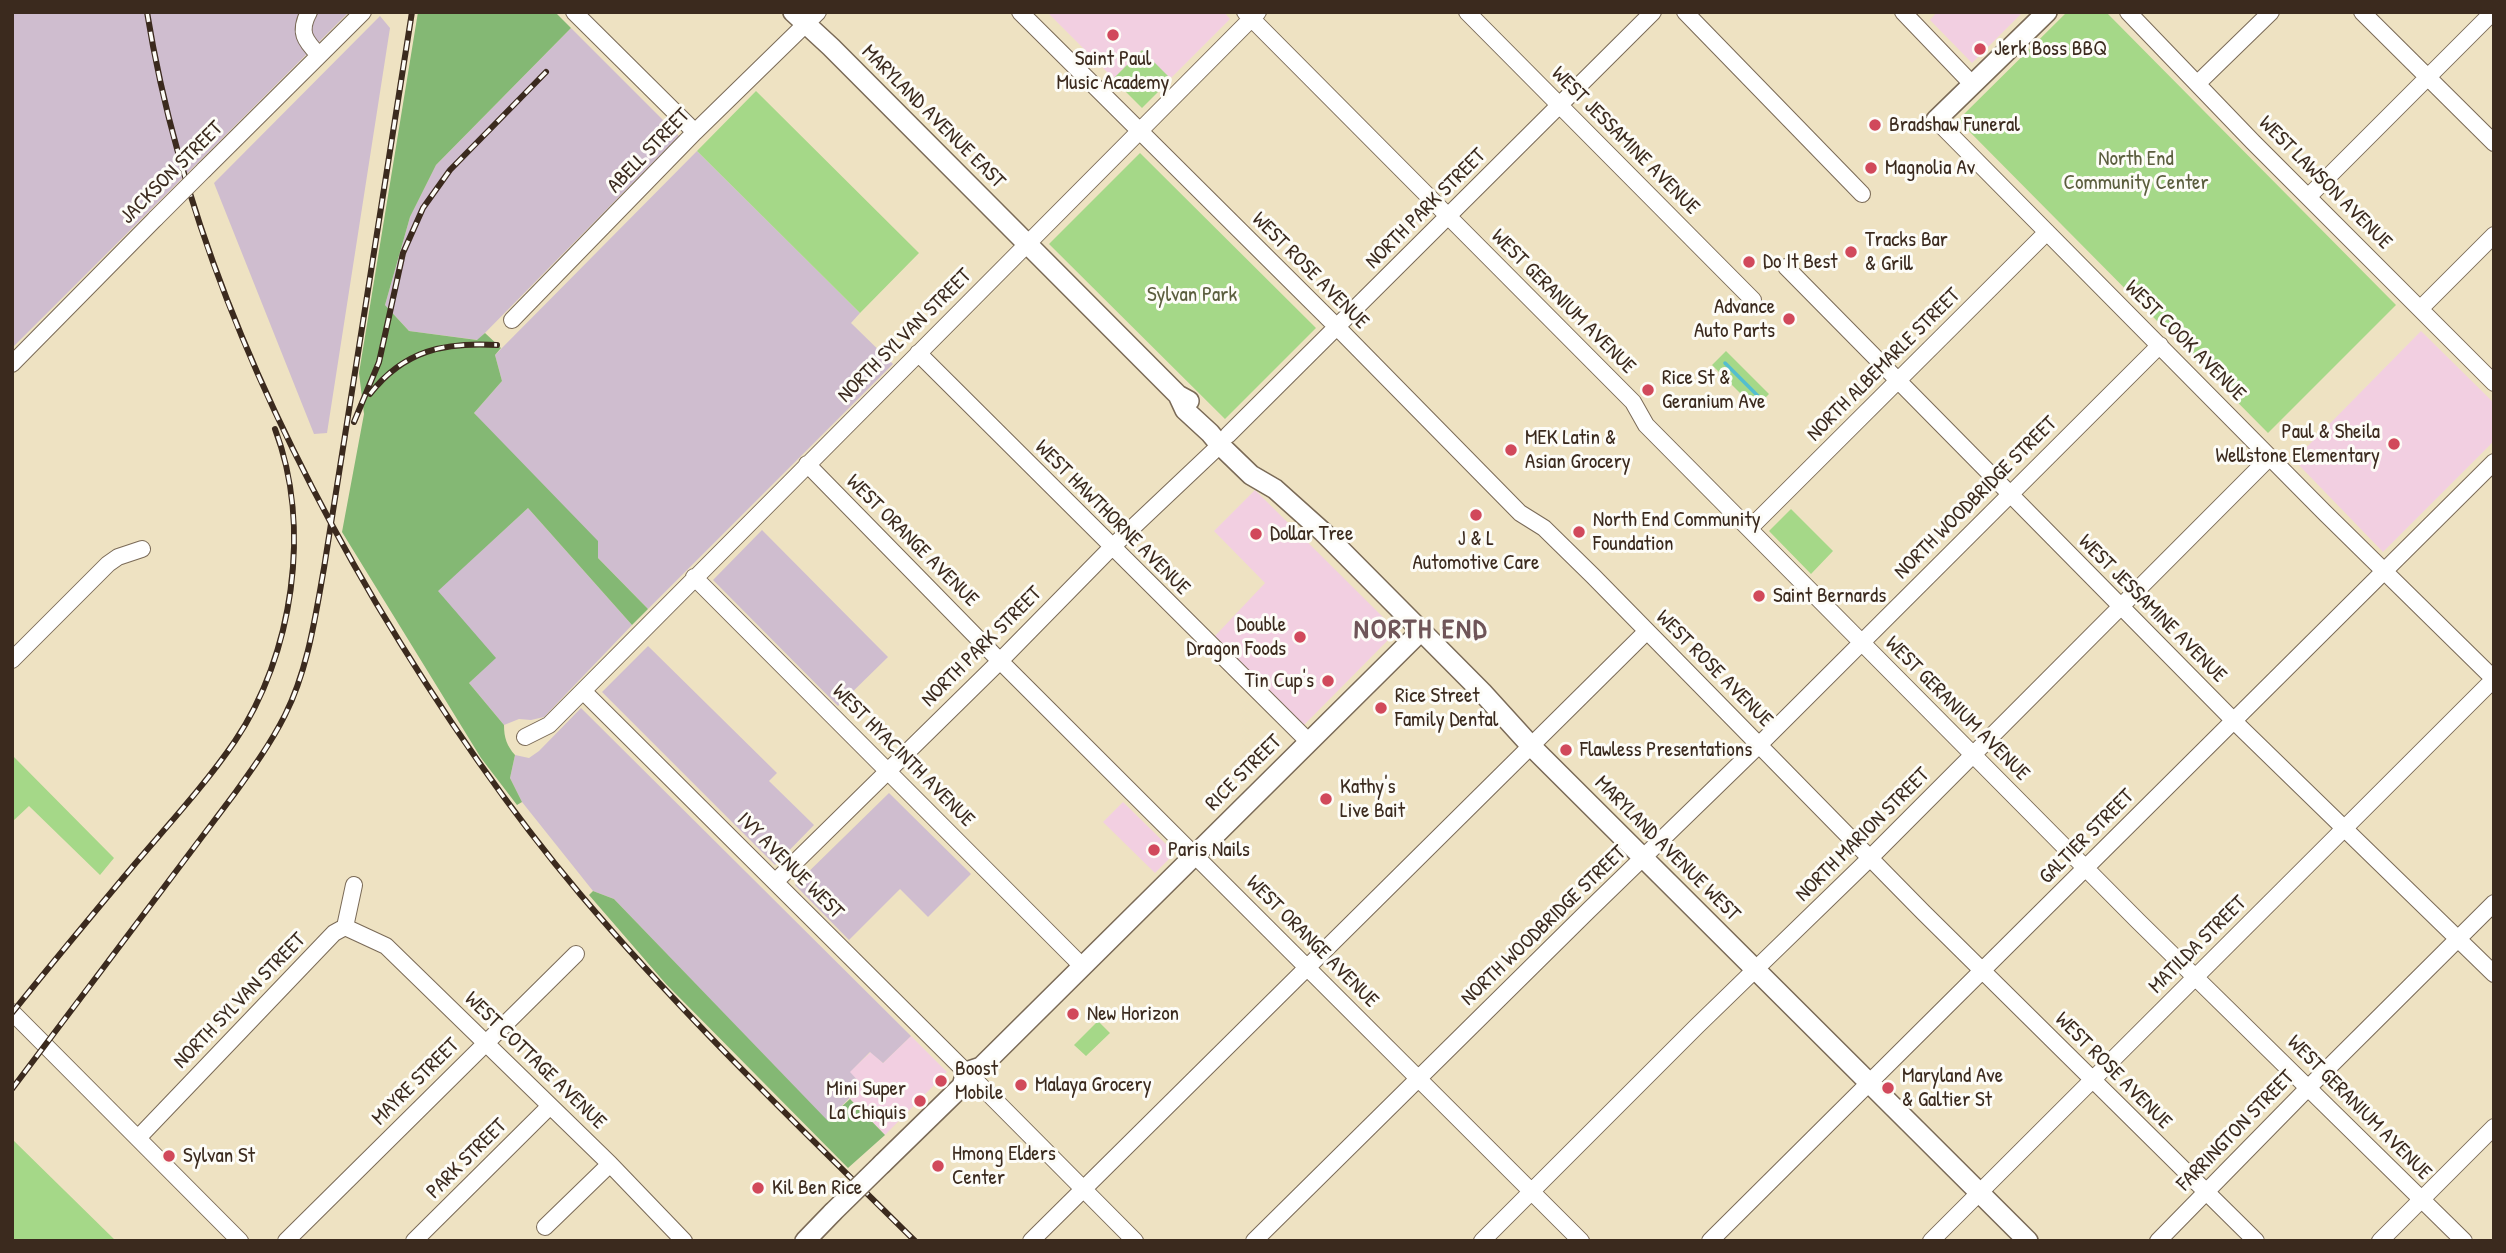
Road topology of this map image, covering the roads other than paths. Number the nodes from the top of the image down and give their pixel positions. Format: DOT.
graph roads {
  1 [pos="309,12"];
  2 [pos="363,12"];
  3 [pos="574,12"];
  4 [pos="1020,12"];
  5 [pos="1468,12"];
  6 [pos="1653,12"];
  7 [pos="1685,12"];
  8 [pos="1903,12"];
  9 [pos="2047,12"];
  10 [pos="2127,12"];
  11 [pos="2271,12"];
  12 [pos="2362,12"];
  13 [pos="2493,12"];
  14 [pos="1251,14"];
  15 [pos="804,15"];
  16 [pos="319,55"];
  17 [pos="2428,78"];
  18 [pos="2198,83"];
  19 [pos="1973,85"];
  20 [pos="1560,104"];
  21 [pos="1936,120"];
  22 [pos="1139,131"];
  23 [pos="695,132"];
  24 [pos="2494,143"];
  25 [pos="1862,194"];
  26 [pos="2309,196"];
  27 [pos="1448,216"];
  28 [pos="2048,232"];
  29 [pos="2494,235"];
  30 [pos="1027,245"];
  31 [pos="1786,267"];
  32 [pos="1753,300"];
  33 [pos="2420,309"];
  34 [pos="512,320"];
  35 [pos="1336,326"];
  36 [pos="2160,345"];
  37 [pos="918,353"];
  38 [pos="12,363"];
  39 [pos="1898,382"];
  40 [pos="2494,383"];
  41 [pos="1224,440"];
  42 [pos="2270,457"];
  43 [pos="2494,462"];
  44 [pos="807,464"];
  45 [pos="2009,494"];
  46 [pos="1750,528"];
  47 [pos="1111,548"];
  48 [pos="142,549"];
  49 [pos="2385,571"];
  50 [pos="694,577"];
  51 [pos="2122,608"];
  52 [pos="1421,631"];
  53 [pos="1647,631"];
  54 [pos="1862,642"];
  55 [pos="12,660"];
  56 [pos="1000,661"];
  57 [pos="2494,679"];
  58 [pos="583,691"];
  59 [pos="2234,721"];
  60 [pos="525,737"];
  61 [pos="1308,741"];
  62 [pos="1759,745"];
  63 [pos="1532,747"];
  64 [pos="1973,755"];
  65 [pos="887,769"];
  66 [pos="2344,829"];
  67 [pos="1194,854"];
  68 [pos="1870,858"];
  69 [pos="1643,859"];
  70 [pos="2085,868"];
  71 [pos="776,881"];
  72 [pos="354,885"];
  73 [pos="2494,903"];
  74 [pos="345,927"];
  75 [pos="2458,939"];
  76 [pos="576,954"];
  77 [pos="1082,965"];
  78 [pos="1307,968"];
  79 [pos="1757,970"];
  80 [pos="1982,970"];
  81 [pos="2494,974"];
  82 [pos="2196,977"];
  83 [pos="12,1012"];
  84 [pos="486,1043"];
  85 [pos="971,1077"];
  86 [pos="1419,1079"];
  87 [pos="2093,1080"];
  88 [pos="1869,1083"];
  89 [pos="2309,1087"];
  90 [pos="550,1106"];
  91 [pos="2494,1127"];
  92 [pos="138,1138"];
  93 [pos="610,1164"];
  94 [pos="1084,1188"];
  95 [pos="1532,1192"];
  96 [pos="2207,1192"];
  97 [pos="1980,1193"];
  98 [pos="2422,1199"];
  99 [pos="545,1227"];
  100 [pos="240,1241"];
  101 [pos="286,1241"];
  102 [pos="414,1241"];
  103 [pos="684,1241"];
  104 [pos="805,1241"];
  105 [pos="1031,1241"];
  106 [pos="1135,1241"];
  107 [pos="1254,1241"];
  108 [pos="1482,1241"];
  109 [pos="1581,1241"];
  110 [pos="1710,1241"];
  111 [pos="1931,1241"];
  112 [pos="2028,1241"];
  113 [pos="2158,1241"];
  114 [pos="2256,1241"];
  115 [pos="2380,1241"];
  116 [pos="2464,1241"];
  1 -- 16 [label="street"];
  2 -- 16 [label="street, JACKSON STREET"];
  3 -- 23 [label="street"];
  4 -- 22 [label="street, WEST ROSE AVENUE"];
  5 -- 20 [label="street, WEST JESSAMINE AVENUE"];
  6 -- 20 [label="street, NORTH PARK STREET"];
  7 -- 25 [label="street"];
  8 -- 19 [label="street"];
  9 -- 19 [label="main road"];
  10 -- 18 [label="street, WEST LAWSON AVENUE"];
  11 -- 18 [label="street"];
  12 -- 17 [label="street"];
  13 -- 17 [label="street"];
  14 -- 22 [label="street, NORTH SYLVAN STREET"];
  14 -- 27 [label="street, WEST GERANIUM AVENUE"];
  15 -- 23 [label="street, ABELL STREET"];
  15 -- 30 [label="main road, MARYLAND AVENUE EAST"];
  16 -- 38 [label="street, JACKSON STREET, bridge"];
  17 -- 24 [label="street"];
  17 -- 26 [label="street"];
  18 -- 26 [label="street, WEST LAWSON AVENUE"];
  19 -- 21 [label="main road"];
  20 -- 27 [label="street, NORTH PARK STREET"];
  20 -- 32 [label="street, WEST JESSAMINE AVENUE"];
  21 -- 28 [label="street, WEST COOK AVENUE"];
  22 -- 30 [label="street, NORTH SYLVAN STREET"];
  22 -- 35 [label="street, WEST ROSE AVENUE"];
  23 -- 34 [label="street, ABELL STREET"];
  26 -- 33 [label="street, WEST LAWSON AVENUE"];
  27 -- 35 [label="street, NORTH PARK STREET"];
  27 -- 46 [label="street, WEST GERANIUM AVENUE"];
  28 -- 36 [label="street, WEST COOK AVENUE"];
  28 -- 39 [label="street, NORTH ALBEMARLE STREET"];
  29 -- 33 [label="street"];
  30 -- 37 [label="street, NORTH SYLVAN STREET"];
  30 -- 41 [label="main road, MARYLAND AVENUE WEST"];
  31 -- 39 [label="street, WEST JESSAMINE AVENUE"];
  33 -- 40 [label="street, WEST LAWSON AVENUE"];
  35 -- 41 [label="street, NORTH PARK STREET"];
  35 -- 53 [label="street, WEST ROSE AVENUE"];
  36 -- 42 [label="street, WEST COOK AVENUE"];
  36 -- 45 [label="street, NORTH WOODBRIDGE STREET"];
  37 -- 44 [label="street, NORTH SYLVAN STREET"];
  37 -- 47 [label="street, WEST HAWTHORNE AVENUE"];
  39 -- 45 [label="street, WEST JESSAMINE AVENUE"];
  39 -- 46 [label="street, NORTH ALBEMARLE STREET"];
  41 -- 47 [label="street, NORTH PARK STREET"];
  41 -- 52 [label="main road, MARYLAND AVENUE WEST"];
  42 -- 49 [label="street, WEST COOK AVENUE"];
  42 -- 51 [label="street, NORTH MARION STREET"];
  43 -- 49 [label="street, GALTIER STREET"];
  44 -- 50 [label="street, NORTH SYLVAN STREET"];
  44 -- 56 [label="street, WEST ORANGE AVENUE"];
  45 -- 51 [label="street, WEST JESSAMINE AVENUE"];
  45 -- 54 [label="street, NORTH WOODBRIDGE STREET"];
  46 -- 54 [label="street, WEST GERANIUM AVENUE"];
  47 -- 56 [label="street, NORTH PARK STREET"];
  47 -- 61 [label="street, WEST HAWTHORNE AVENUE"];
  48 -- 55 [label="street"];
  49 -- 57 [label="street, WEST COOK AVENUE"];
  49 -- 59 [label="street, GALTIER STREET"];
  50 -- 58 [label="street, NORTH SYLVAN STREET"];
  50 -- 65 [label="street, WEST HYACINTH AVENUE"];
  51 -- 59 [label="street, WEST JESSAMINE AVENUE"];
  51 -- 64 [label="street, NORTH MARION STREET"];
  52 -- 61 [label="main road, RICE STREET"];
  52 -- 63 [label="main road, MARYLAND AVENUE WEST"];
  53 -- 62 [label="street, WEST ROSE AVENUE"];
  53 -- 63 [label="street"];
  54 -- 62 [label="street, NORTH WOODBRIDGE STREET"];
  54 -- 64 [label="street, WEST GERANIUM AVENUE"];
  56 -- 65 [label="street, NORTH PARK STREET"];
  56 -- 67 [label="street, WEST ORANGE AVENUE"];
  57 -- 66 [label="street, MATILDA STREET"];
  58 -- 60 [label="street, NORTH SYLVAN STREET"];
  58 -- 71 [label="street, IVY AVENUE WEST"];
  59 -- 66 [label="street, WEST JESSAMINE AVENUE"];
  59 -- 70 [label="street, GALTIER STREET"];
  61 -- 67 [label="main road, RICE STREET"];
  62 -- 68 [label="street, WEST ROSE AVENUE"];
  62 -- 69 [label="street, NORTH WOODBRIDGE STREET"];
  63 -- 69 [label="main road, MARYLAND AVENUE WEST"];
  63 -- 78 [label="street"];
  64 -- 68 [label="street, NORTH MARION STREET"];
  64 -- 70 [label="street, WEST GERANIUM AVENUE"];
  65 -- 71 [label="street, NORTH PARK STREET"];
  65 -- 77 [label="street, WEST HYACINTH AVENUE"];
  66 -- 75 [label="street, WEST JESSAMINE AVENUE"];
  66 -- 82 [label="street, MATILDA STREET"];
  67 -- 77 [label="main road, RICE STREET"];
  67 -- 78 [label="street, WEST ORANGE AVENUE"];
  68 -- 79 [label="street, NORTH MARION STREET"];
  68 -- 80 [label="street, WEST ROSE AVENUE"];
  69 -- 79 [label="main road, MARYLAND AVENUE WEST"];
  69 -- 86 [label="street, NORTH WOODBRIDGE STREET"];
  70 -- 80 [label="street, GALTIER STREET"];
  70 -- 82 [label="street, WEST GERANIUM AVENUE"];
  71 -- 85 [label="street, IVY AVENUE WEST"];
  72 -- 74 [label="street"];
  73 -- 75 [label="street, FARRINGTON STREET"];
  74 -- 84 [label="street, WEST COTTAGE AVENUE"];
  74 -- 92 [label="street, NORTH SYLVAN STREET"];
  75 -- 81 [label="street, WEST JESSAMINE AVENUE"];
  75 -- 89 [label="street, FARRINGTON STREET"];
  76 -- 84 [label="street, MAYRE STREET"];
  77 -- 85 [label="main road, RICE STREET"];
  78 -- 86 [label="street, WEST ORANGE AVENUE"];
  78 -- 94 [label="street"];
  79 -- 88 [label="main road, MARYLAND AVENUE WEST"];
  79 -- 95 [label="street, NORTH MARION STREET"];
  80 -- 87 [label="street, WEST ROSE AVENUE"];
  80 -- 88 [label="street, GALTIER STREET"];
  82 -- 87 [label="street, MATILDA STREET"];
  82 -- 89 [label="street, WEST GERANIUM AVENUE"];
  83 -- 92 [label="street"];
  84 -- 90 [label="street, WEST COTTAGE AVENUE"];
  84 -- 101 [label="street, MAYRE STREET"];
  85 -- 94 [label="street, IVY AVENUE WEST"];
  85 -- 104 [label="main road, RICE STREET, bridge"];
  86 -- 95 [label="street, WEST ORANGE AVENUE"];
  86 -- 107 [label="street, NORTH WOODBRIDGE STREET"];
  87 -- 96 [label="street, WEST ROSE AVENUE"];
  87 -- 97 [label="street, MATILDA STREET"];
  88 -- 97 [label="main road, MARYLAND AVENUE WEST"];
  88 -- 110 [label="street, GALTIER STREET"];
  89 -- 96 [label="street, FARRINGTON STREET"];
  89 -- 98 [label="street, WEST GERANIUM AVENUE"];
  90 -- 93 [label="street, WEST COTTAGE AVENUE"];
  90 -- 102 [label="street, PARK STREET"];
  91 -- 98 [label="street"];
  92 -- 100 [label="street"];
  93 -- 99 [label="street"];
  93 -- 103 [label="street, WEST COTTAGE AVENUE"];
  94 -- 105 [label="street"];
  94 -- 106 [label="street, IVY AVENUE WEST"];
  95 -- 108 [label="street, NORTH MARION STREET"];
  95 -- 109 [label="street, WEST ORANGE AVENUE"];
  96 -- 113 [label="street, FARRINGTON STREET"];
  96 -- 114 [label="street, WEST ROSE AVENUE"];
  97 -- 111 [label="street, MATILDA STREET"];
  97 -- 112 [label="main road, MARYLAND AVENUE WEST"];
  98 -- 115 [label="street"];
  98 -- 116 [label="street, WEST GERANIUM AVENUE"];
}
